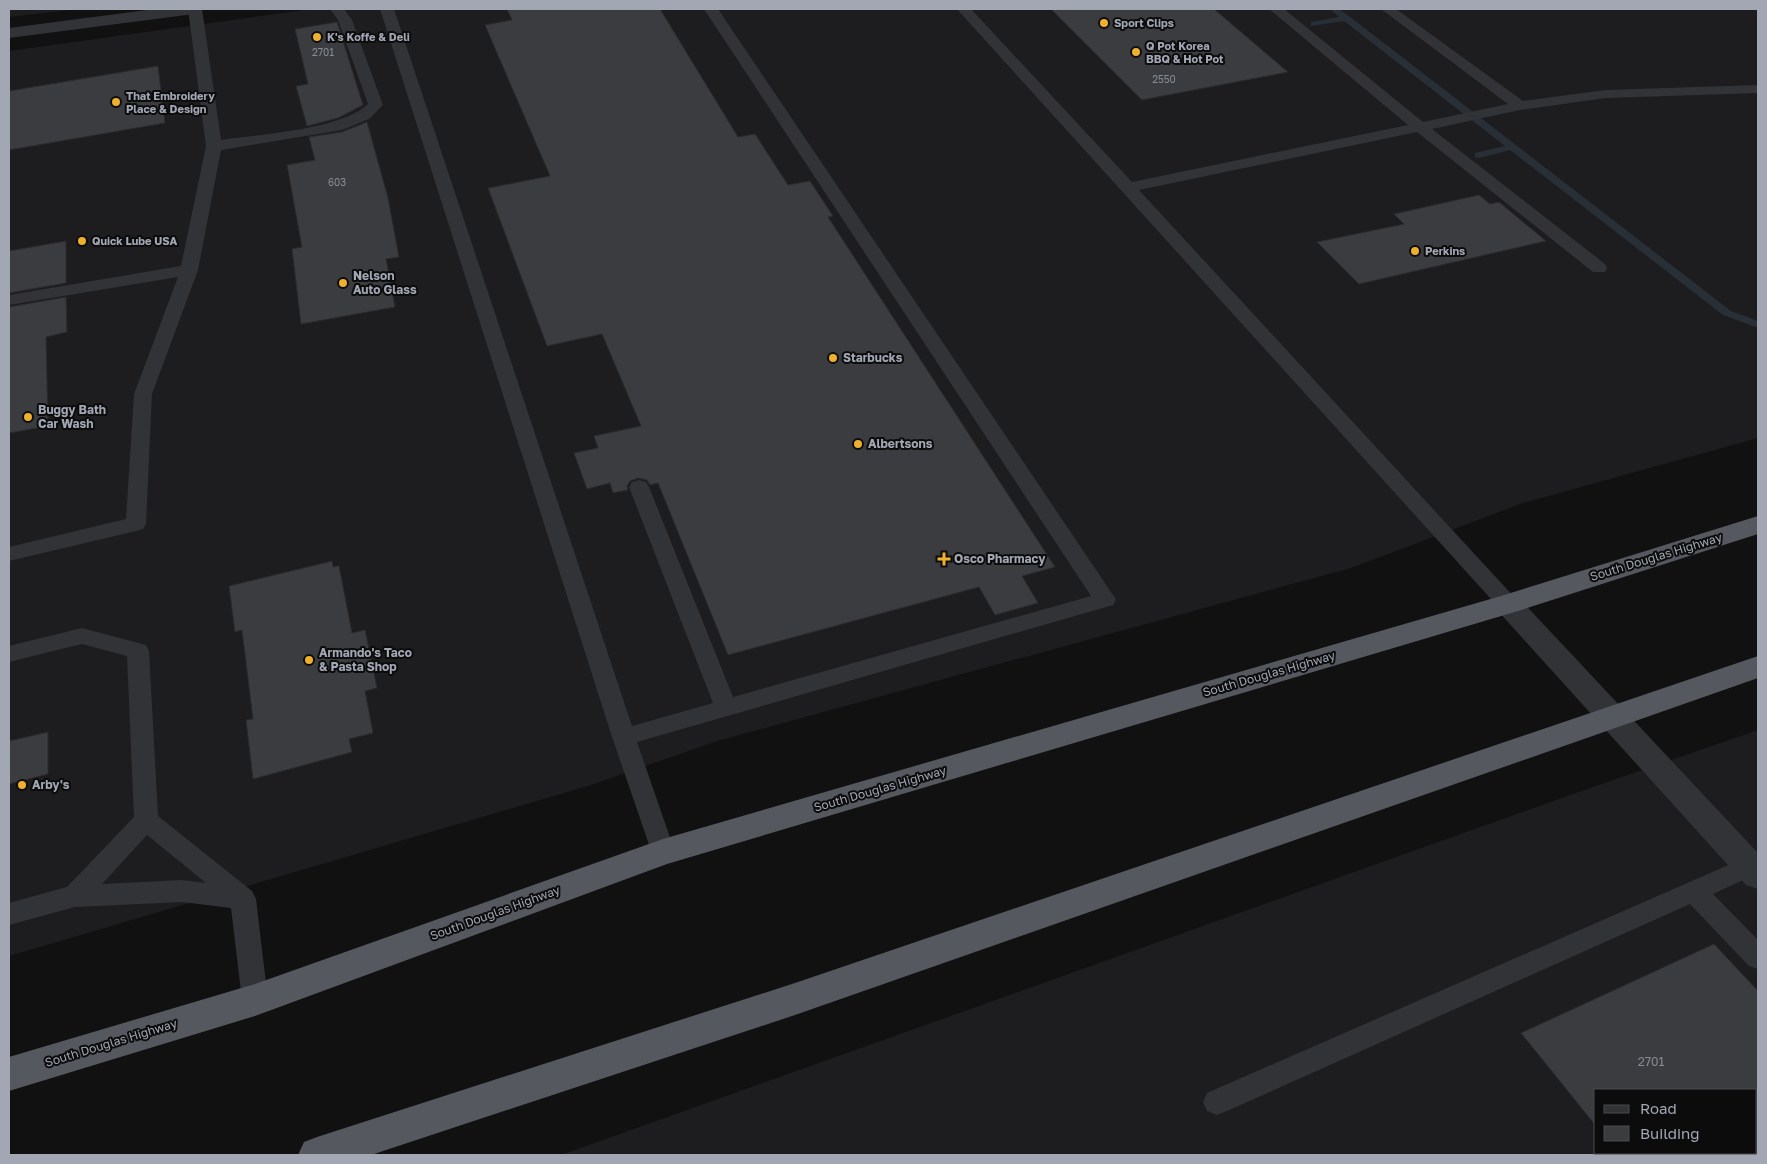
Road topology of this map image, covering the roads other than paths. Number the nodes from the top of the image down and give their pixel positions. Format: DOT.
graph roads {
  1 [pos="194,9"];
  2 [pos="337,9"];
  3 [pos="387,9"];
  4 [pos="711,9"];
  5 [pos="964,9"];
  6 [pos="1276,9"];
  7 [pos="1388,9"];
  8 [pos="9,33"];
  9 [pos="1758,89"];
  10 [pos="1520,106"];
  11 [pos="1421,127"];
  12 [pos="214,146"];
  13 [pos="1128,188"];
  14 [pos="1599,268"];
  15 [pos="189,270"];
  16 [pos="9,300"];
  17 [pos="639,487"];
  18 [pos="1758,525"];
  19 [pos="9,554"];
  20 [pos="1508,604"];
  21 [pos="9,654"];
  22 [pos="1758,667"];
  23 [pos="726,707"];
  24 [pos="1612,717"];
  25 [pos="624,737"];
  26 [pos="146,820"];
  27 [pos="663,852"];
  28 [pos="1754,870"];
  29 [pos="1694,891"];
  30 [pos="75,896"];
  31 [pos="243,900"];
  32 [pos="9,914"];
  33 [pos="1758,958"];
  34 [pos="255,1000"];
  35 [pos="9,1074"];
  36 [pos="1217,1102"];
  37 [pos="317,1155"];
  1 -- 8 [label="street"];
  1 -- 12 [label="lane"];
  2 -- 12 [label="lane"];
  3 -- 25 [label="lane"];
  4 -- 23 [label="lane"];
  5 -- 13 [label="lane"];
  6 -- 11 [label="lane"];
  7 -- 10 [label="lane"];
  9 -- 10 [label="lane"];
  10 -- 11 [label="lane"];
  11 -- 13 [label="lane"];
  11 -- 14 [label="lane"];
  12 -- 15 [label="lane"];
  13 -- 20 [label="lane"];
  15 -- 16 [label="lane"];
  15 -- 19 [label="lane"];
  17 -- 23 [label="lane"];
  18 -- 20 [label="highway, South Douglas Highway"];
  20 -- 24 [label="street"];
  20 -- 27 [label="highway, South Douglas Highway"];
  21 -- 26 [label="lane"];
  22 -- 24 [label="highway"];
  23 -- 25 [label="lane"];
  24 -- 28 [label="street"];
  24 -- 37 [label="highway"];
  25 -- 27 [label="lane"];
  26 -- 30 [label="lane"];
  26 -- 31 [label="lane"];
  27 -- 34 [label="highway, South Douglas Highway"];
  28 -- 29 [label="lane"];
  29 -- 33 [label="lane"];
  29 -- 36 [label="lane"];
  30 -- 31 [label="lane"];
  30 -- 32 [label="lane"];
  31 -- 34 [label="lane"];
  34 -- 35 [label="highway, South Douglas Highway"];
}
